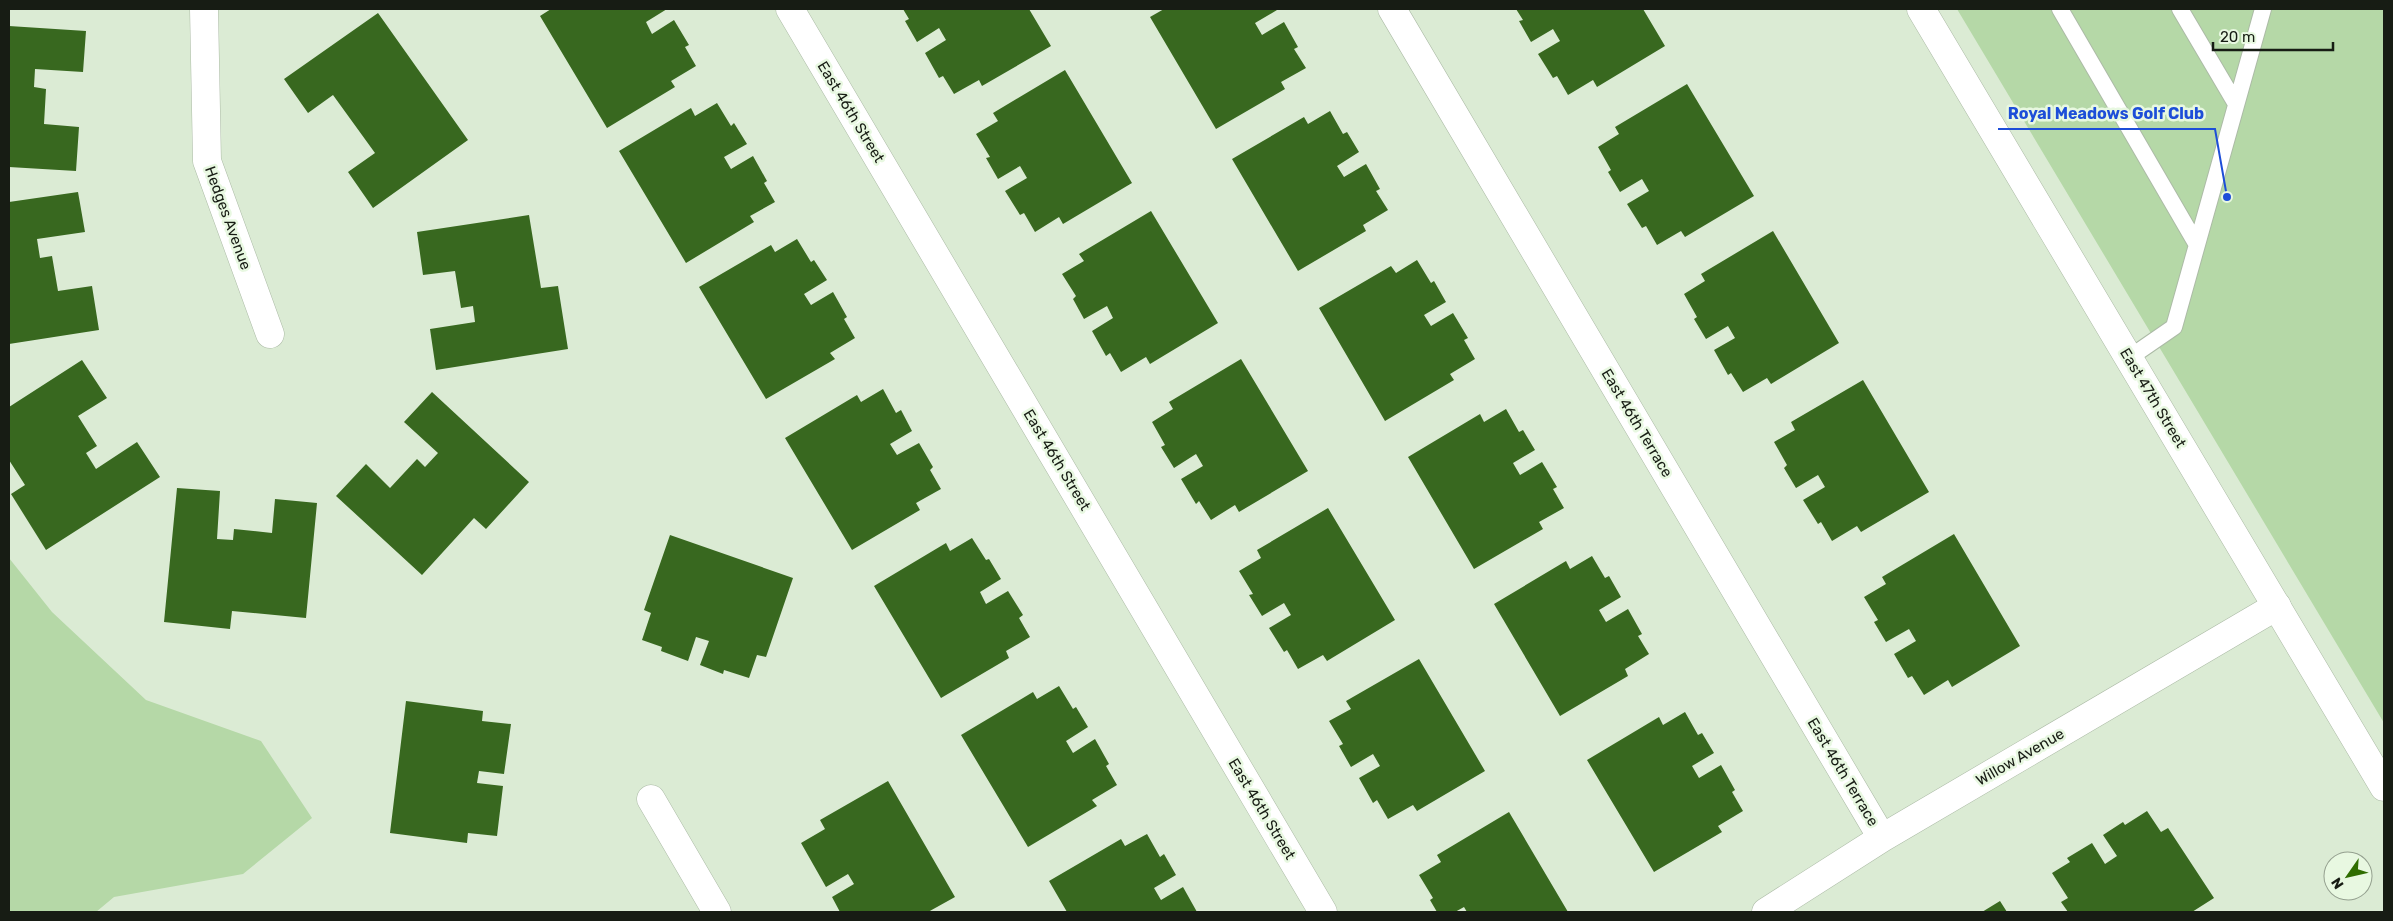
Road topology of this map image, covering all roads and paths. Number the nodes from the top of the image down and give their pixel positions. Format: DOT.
graph roads {
  1 [pos="204,9"];
  2 [pos="790,9"];
  3 [pos="1392,9"];
  4 [pos="1921,9"];
  5 [pos="2060,9"];
  6 [pos="2180,9"];
  7 [pos="2263,9"];
  8 [pos="2236,104"];
  9 [pos="2197,245"];
  10 [pos="270,334"];
  11 [pos="2129,358"];
  12 [pos="2277,606"];
  13 [pos="2384,787"];
  14 [pos="651,799"];
  15 [pos="1882,838"];
  16 [pos="717,912"];
  17 [pos="1323,912"];
  18 [pos="1766,912"];
  1 -- 10 [label="street, Hedges Avenue"];
  2 -- 17 [label="street, East 46th Street"];
  3 -- 15 [label="street, East 46th Terrace"];
  4 -- 11 [label="street, East 47th Street"];
  5 -- 9 [label="lane"];
  6 -- 8 [label="lane"];
  7 -- 8 [label="lane"];
  8 -- 9 [label="lane"];
  9 -- 11 [label="lane"];
  11 -- 12 [label="street, East 47th Street"];
  12 -- 13 [label="street, East 47th Street"];
  12 -- 15 [label="street, Willow Avenue"];
  14 -- 16 [label="street"];
  15 -- 18 [label="street, Willow Avenue"];
}
